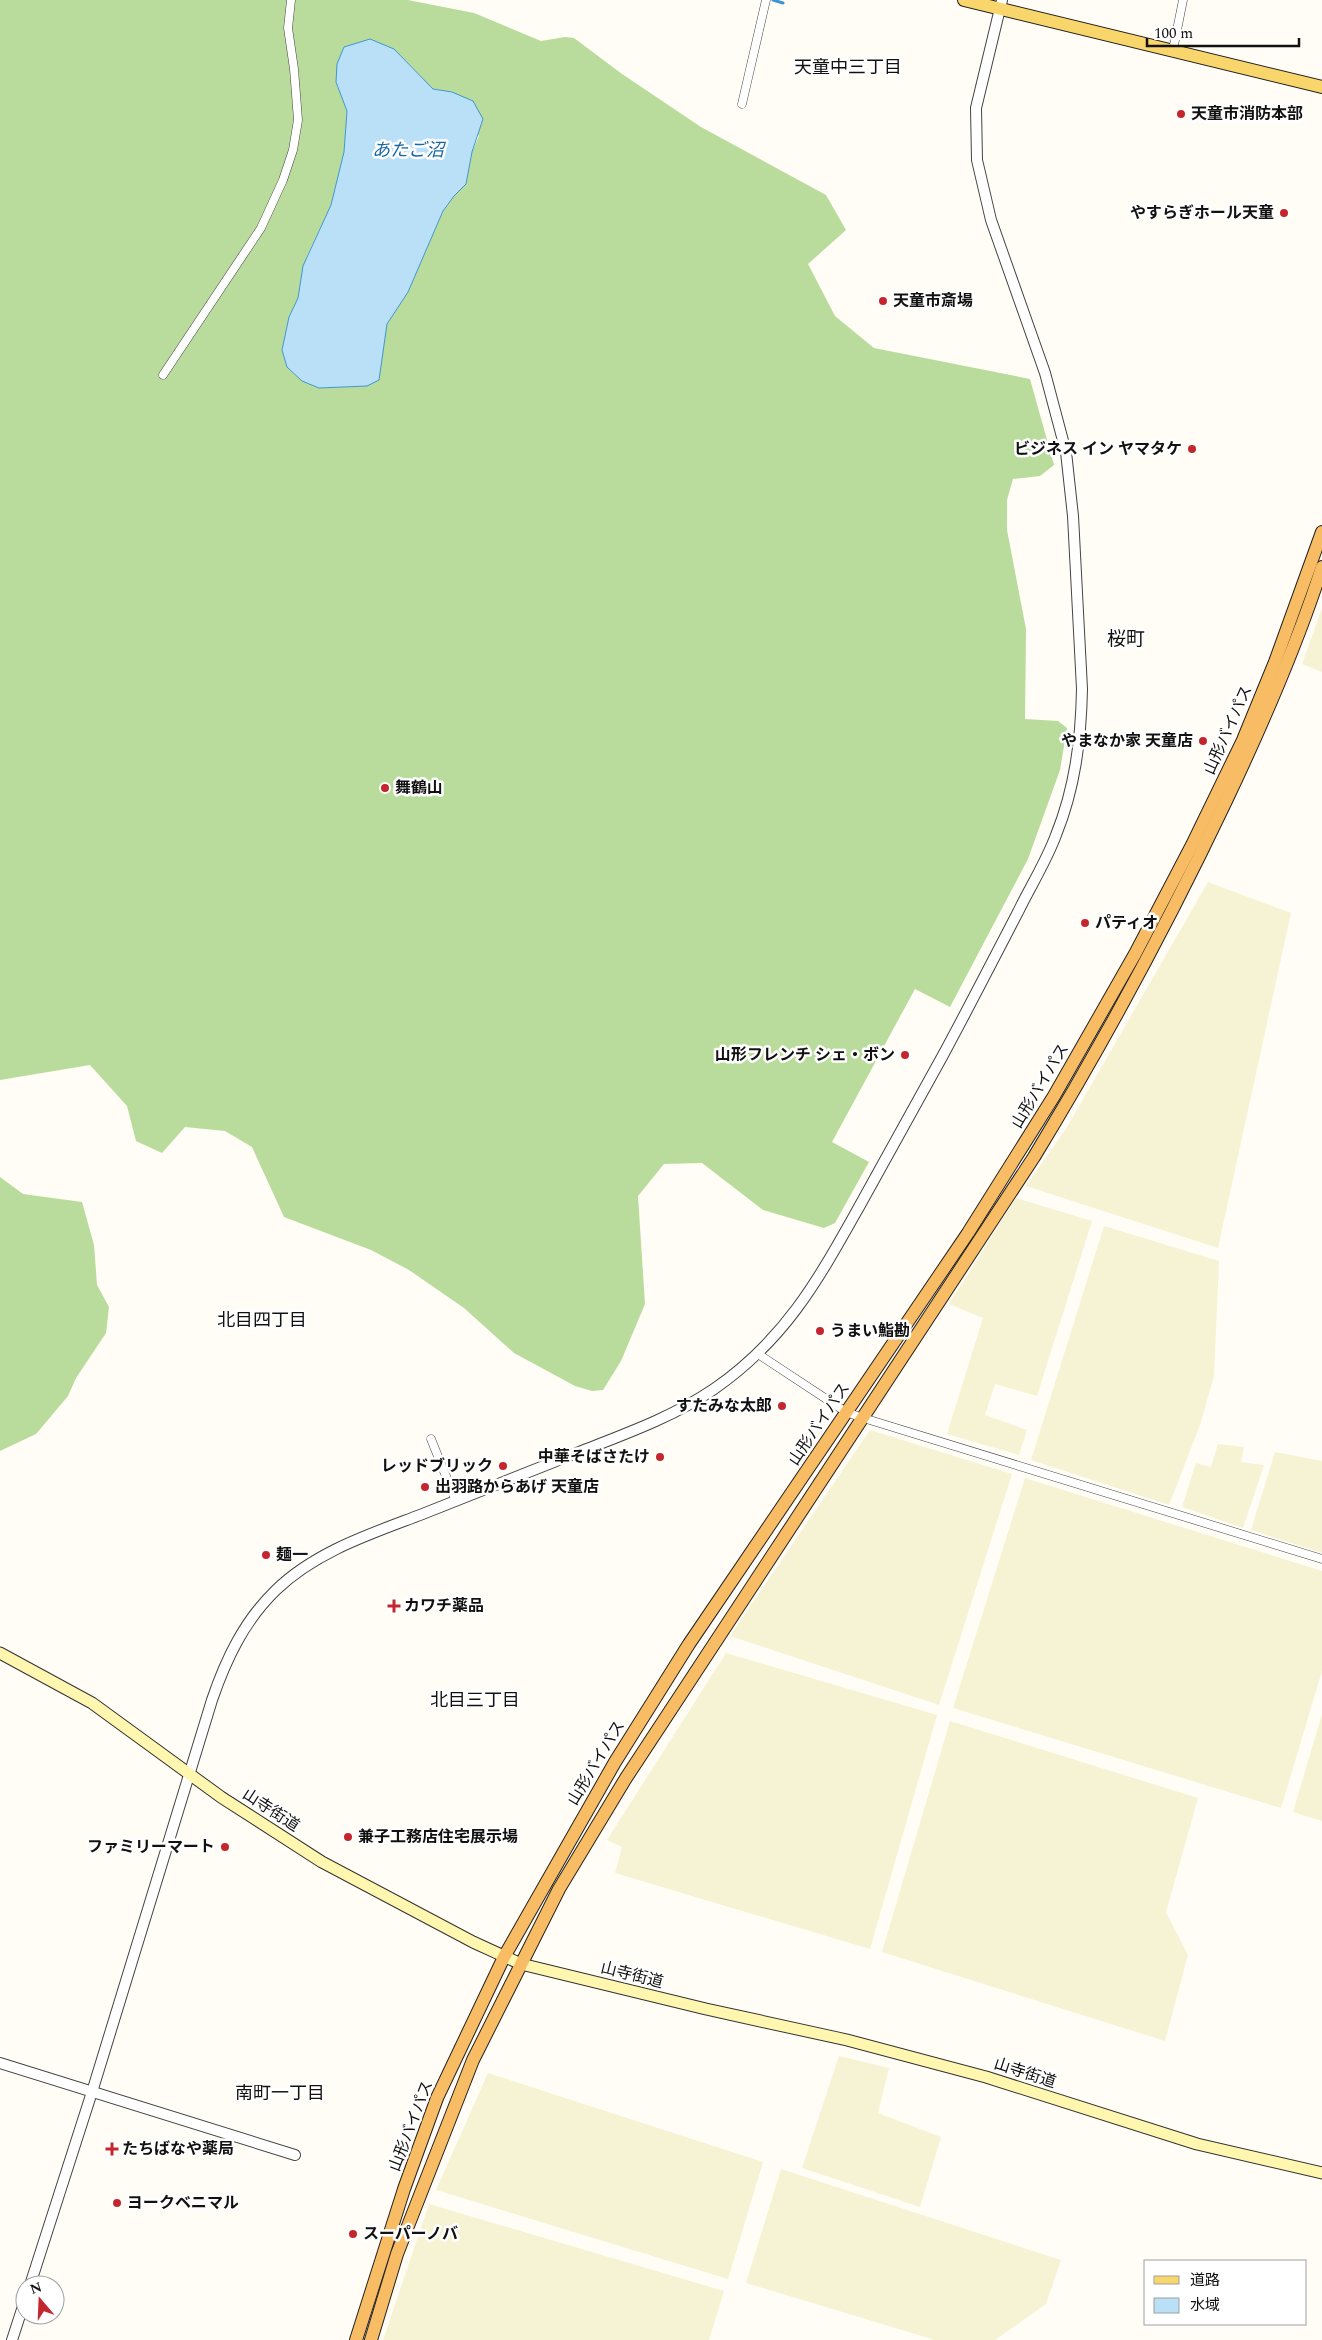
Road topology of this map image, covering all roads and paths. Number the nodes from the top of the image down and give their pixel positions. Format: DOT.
graph roads {
  1 [pos="291,0"];
  2 [pos="766,0"];
  3 [pos="964,0"];
  4 [pos="1183,0"];
  5 [pos="1001,4"];
  6 [pos="1173,50"];
  7 [pos="1322,87"];
  8 [pos="742,104"];
  9 [pos="162,375"];
  10 [pos="1322,532"];
  11 [pos="1322,567"];
  12 [pos="758,1354"];
  13 [pos="846,1412"];
  14 [pos="860,1418"];
  15 [pos="431,1439"];
  16 [pos="456,1501"];
  17 [pos="1322,1559"];
  18 [pos="0,1653"];
  19 [pos="190,1774"];
  20 [pos="504,1957"];
  21 [pos="521,1964"];
  22 [pos="0,2062"];
  23 [pos="92,2092"];
  24 [pos="295,2156"];
  25 [pos="1322,2173"];
  26 [pos="33,2275"];
  27 [pos="18,2325"];
  28 [pos="13,2340"];
  29 [pos="356,2340"];
  30 [pos="371,2340"];
  1 -- 9 [label="street"];
  2 -- 8 [label="street"];
  3 -- 5 [label="main road"];
  4 -- 6 [label="street"];
  5 -- 6 [label="main road"];
  5 -- 12 [label="street"];
  6 -- 7 [label="main road"];
  10 -- 13 [label="highway, 山形バイパス"];
  11 -- 14 [label="highway, 山形バイパス"];
  12 -- 13 [label="street"];
  12 -- 16 [label="street"];
  13 -- 14 [label="street"];
  13 -- 20 [label="highway, 山形バイパス"];
  14 -- 17 [label="street"];
  14 -- 21 [label="highway, 山形バイパス"];
  15 -- 16 [label="street"];
  16 -- 19 [label="street"];
  18 -- 19 [label="main road, 山寺街道"];
  19 -- 20 [label="main road, 山寺街道"];
  19 -- 23 [label="street"];
  20 -- 21 [label="main road, 山寺街道"];
  20 -- 29 [label="highway, 山形バイパス"];
  21 -- 25 [label="main road, 山寺街道"];
  21 -- 30 [label="highway, 山形バイパス"];
  22 -- 23 [label="street"];
  23 -- 24 [label="street"];
  23 -- 26 [label="street"];
  27 -- 28 [label="street"];
}
